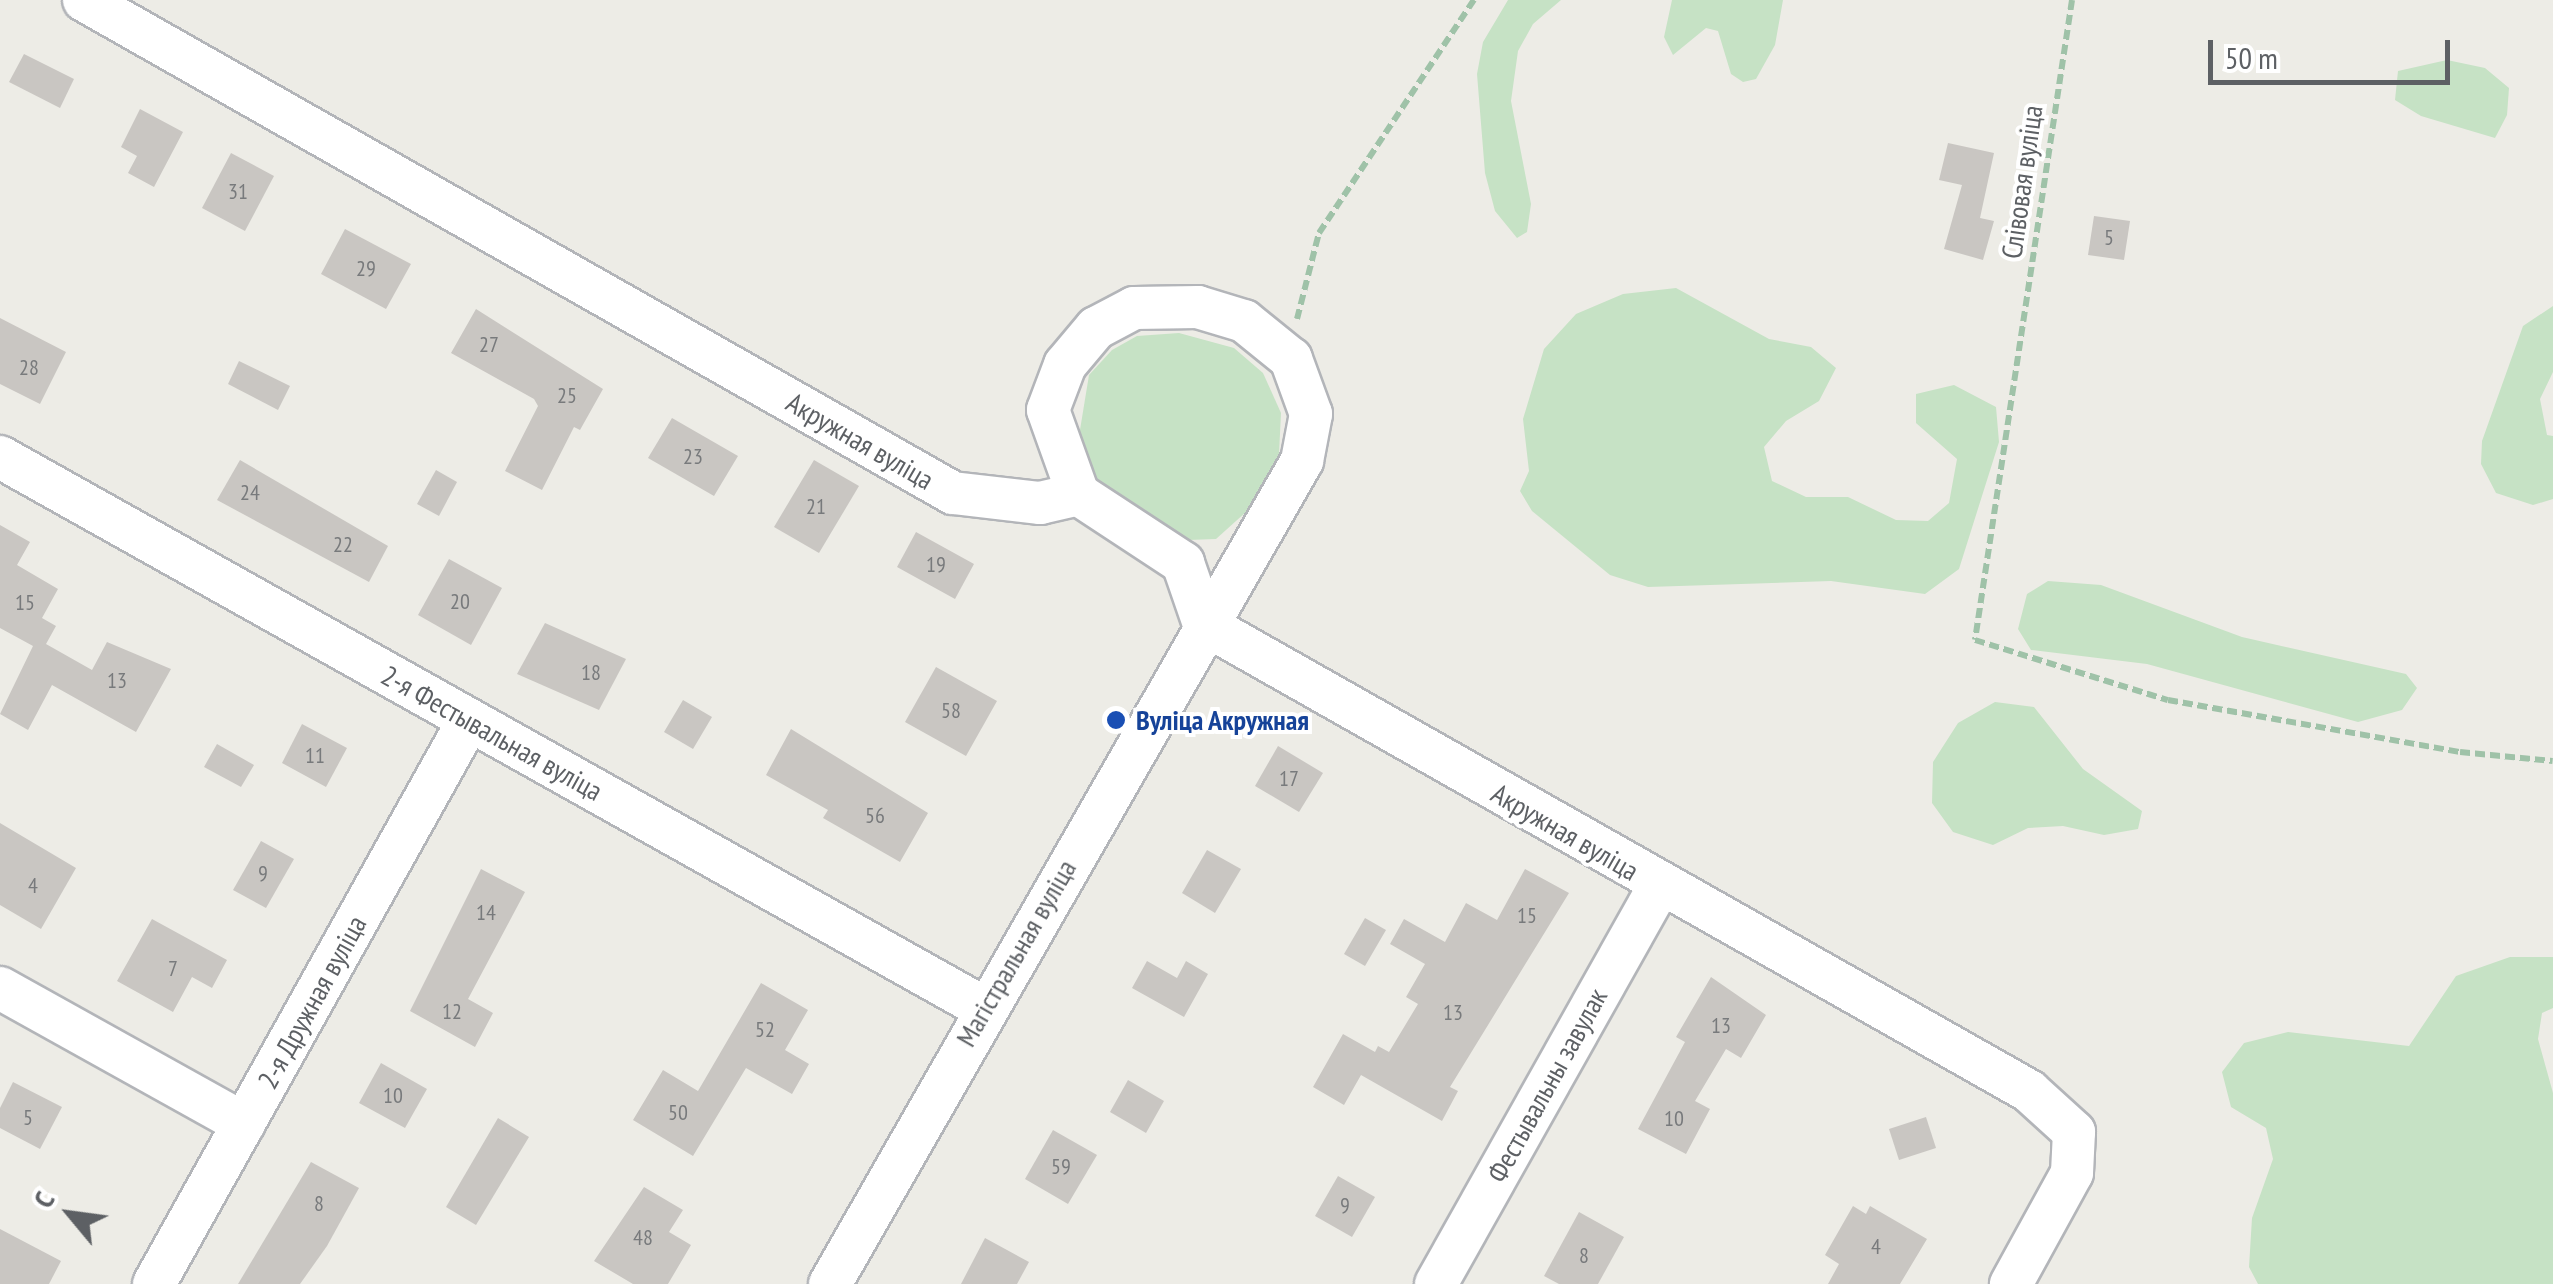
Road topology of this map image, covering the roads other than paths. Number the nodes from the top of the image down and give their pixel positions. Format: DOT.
graph roads {
  1 [pos="84,0"];
  2 [pos="0,458"];
  3 [pos="1078,494"];
  4 [pos="1204,624"];
  5 [pos="470,720"];
  6 [pos="1660,886"];
  7 [pos="0,988"];
  8 [pos="984,1008"];
  9 [pos="244,1124"];
  10 [pos="154,1284"];
  11 [pos="830,1284"];
  12 [pos="1436,1284"];
  13 [pos="2011,1284"];
  1 -- 3 [label="street, Акружная вуліца"];
  2 -- 5 [label="street, 2-я Фестывальная вуліца"];
  3 -- 4 [label="street"];
  3 -- 4 [label="street, Магістральная вуліца"];
  4 -- 6 [label="street, Акружная вуліца"];
  4 -- 8 [label="street, Магістральная вуліца"];
  5 -- 8 [label="street, 2-я Фестывальная вуліца"];
  5 -- 9 [label="street, 2-я Дружная вуліца"];
  6 -- 12 [label="street, Фестывальны завулак"];
  6 -- 13 [label="street, Акружная вуліца"];
  7 -- 9 [label="street"];
  8 -- 11 [label="street, Магістральная вуліца"];
  9 -- 10 [label="street, 2-я Дружная вуліца"];
}
